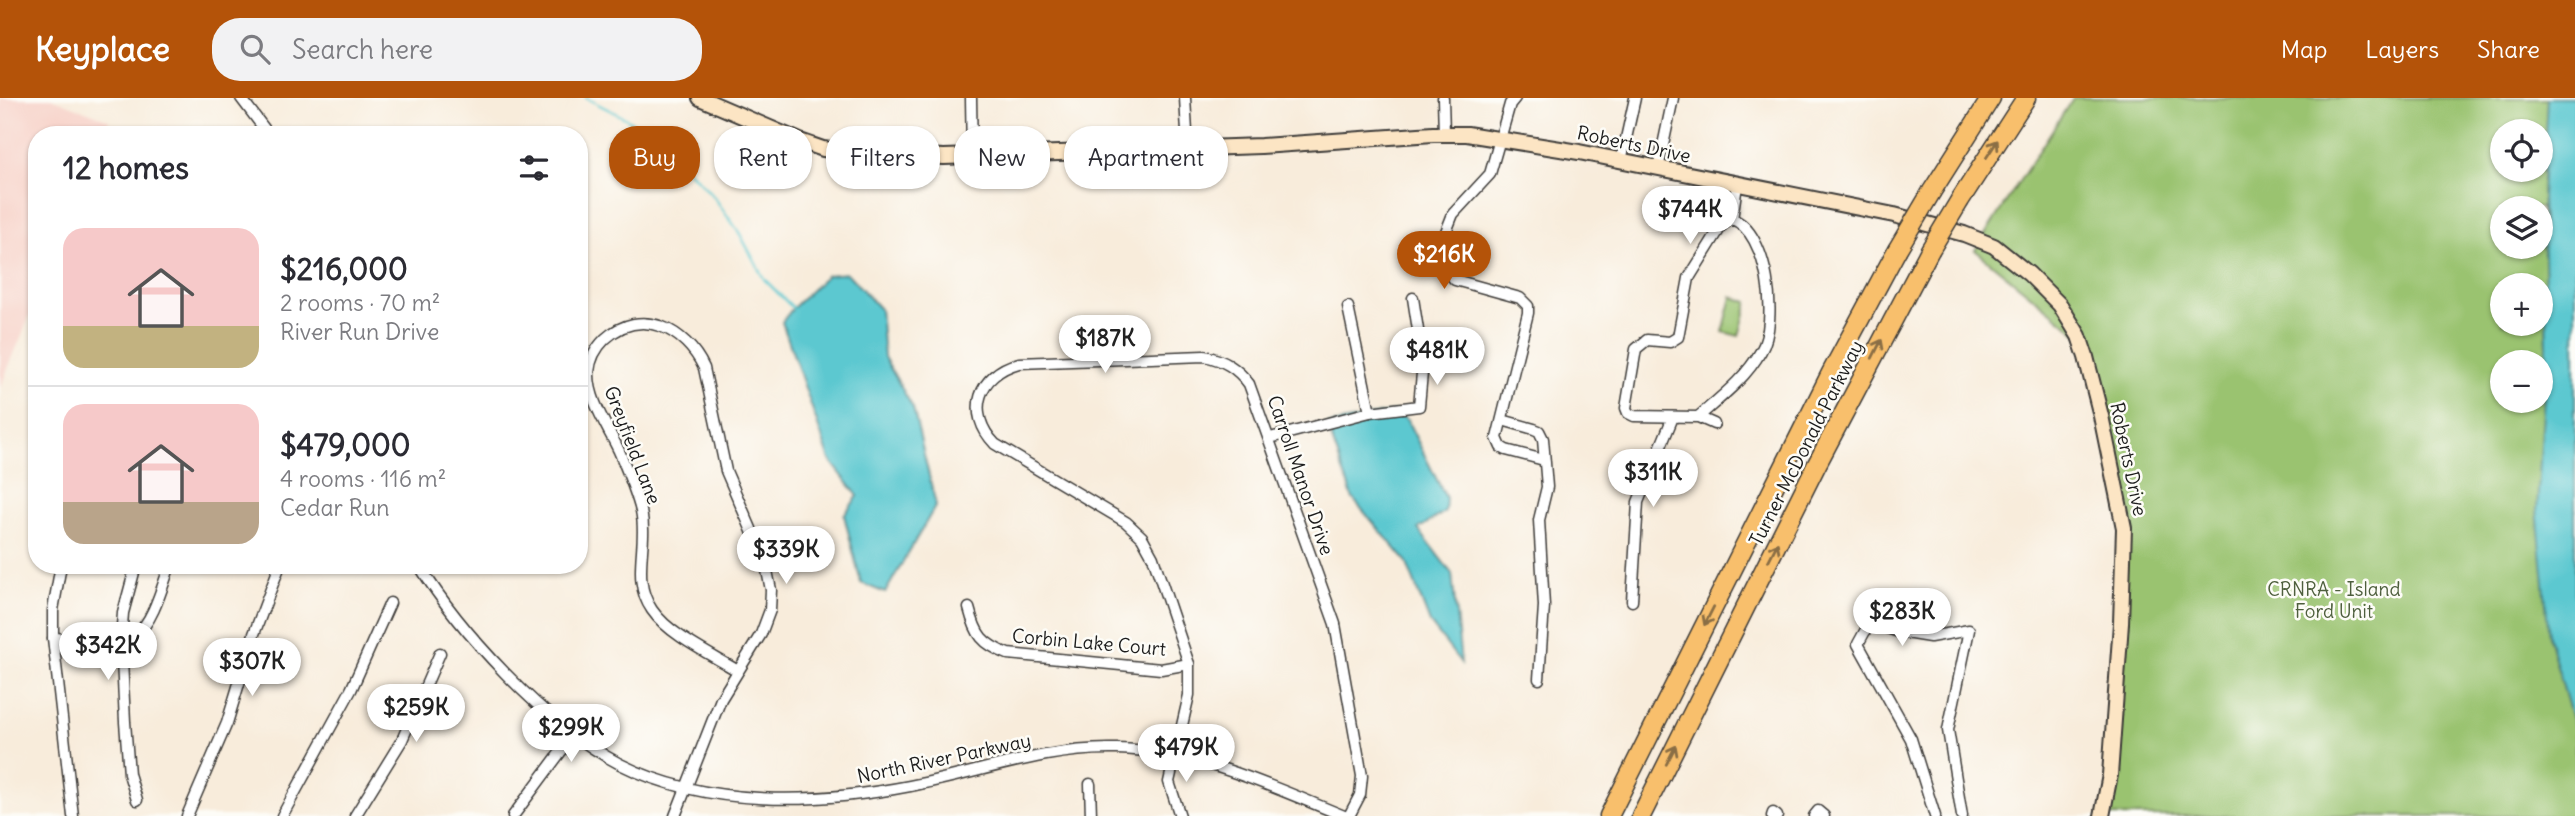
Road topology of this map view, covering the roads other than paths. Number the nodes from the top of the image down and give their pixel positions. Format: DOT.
graph roads {
  1 [pos="241,98"];
  2 [pos="700,98"];
  3 [pos="971,98"];
  4 [pos="1185,98"];
  5 [pos="1443,98"];
  6 [pos="1515,98"];
  7 [pos="1635,98"];
  8 [pos="1673,98"];
  9 [pos="1991,98"];
  10 [pos="2026,98"];
  11 [pos="262,126"];
  12 [pos="971,126"];
  13 [pos="1187,126"];
  14 [pos="1444,134"];
  15 [pos="1500,139"];
  16 [pos="1228,147"];
  17 [pos="954,156"];
  18 [pos="1621,161"];
  19 [pos="1658,169"];
  20 [pos="1737,185"];
  21 [pos="1732,219"];
  22 [pos="1413,298"];
  23 [pos="1348,307"];
  24 [pos="1370,412"];
  25 [pos="1673,417"];
  26 [pos="1698,417"];
  27 [pos="1502,420"];
  28 [pos="1714,424"];
  29 [pos="1270,438"];
  30 [pos="1544,460"];
  31 [pos="59,574"];
  32 [pos="134,574"];
  33 [pos="166,574"];
  34 [pos="277,574"];
  35 [pos="425,574"];
  36 [pos="1632,601"];
  37 [pos="390,603"];
  38 [pos="969,608"];
  39 [pos="53,638"];
  40 [pos="121,639"];
  41 [pos="440,653"];
  42 [pos="1189,664"];
  43 [pos="738,671"];
  44 [pos="1539,680"];
  45 [pos="574,734"];
  46 [pos="1175,755"];
  47 [pos="1090,784"];
  48 [pos="685,788"];
  49 [pos="137,800"];
  50 [pos="1181,815"];
  51 [pos="72,816"];
  52 [pos="187,816"];
  53 [pos="282,816"];
  54 [pos="355,816"];
  55 [pos="513,816"];
  56 [pos="675,816"];
  57 [pos="1091,816"];
  58 [pos="1346,816"];
  59 [pos="1609,816"];
  60 [pos="1641,816"];
  61 [pos="1814,816"];
  62 [pos="1824,816"];
  63 [pos="1935,816"];
  64 [pos="1962,816"];
  65 [pos="2102,816"];
  1 -- 11 [label="street"];
  2 -- 17 [label="street, Roberts Drive"];
  3 -- 12 [label="street"];
  4 -- 13 [label="street"];
  5 -- 14 [label="street"];
  6 -- 15 [label="street"];
  7 -- 18 [label="street"];
  8 -- 19 [label="street"];
  9 -- 59 [label="highway, Turner McDonald Parkway, one-way, bridge"];
  60 -- 10 [label="highway, Turner McDonald Parkway, one-way, bridge"];
  14 -- 15 [label="street, Roberts Drive"];
  14 -- 16 [label="street, Roberts Drive"];
  15 -- 18 [label="street, Roberts Drive"];
  15 -- 27 [label="street"];
  18 -- 19 [label="street, Roberts Drive"];
  19 -- 20 [label="street, Roberts Drive"];
  20 -- 21 [label="street"];
  20 -- 65 [label="street, Roberts Drive"];
  21 -- 25 [label="street"];
  21 -- 26 [label="street"];
  22 -- 24 [label="street"];
  23 -- 24 [label="street"];
  24 -- 29 [label="street"];
  25 -- 26 [label="street"];
  25 -- 36 [label="street"];
  26 -- 28 [label="street"];
  27 -- 30 [label="street"];
  27 -- 30 [label="street"];
  29 -- 42 [label="street, Carroll Manor Drive"];
  29 -- 58 [label="street, Carroll Manor Drive"];
  30 -- 44 [label="street"];
  31 -- 39 [label="street"];
  32 -- 40 [label="street"];
  33 -- 40 [label="street"];
  34 -- 52 [label="street"];
  35 -- 45 [label="street, North River Parkway"];
  37 -- 53 [label="street"];
  38 -- 42 [label="street, Corbin Lake Court"];
  39 -- 40 [label="street"];
  39 -- 51 [label="street"];
  40 -- 49 [label="street"];
  41 -- 54 [label="street"];
  42 -- 46 [label="street, Carroll Manor Drive"];
  43 -- 43 [label="street, Greyfield Lane"];
  43 -- 48 [label="street, Greyfield Lane"];
  45 -- 48 [label="street, North River Parkway"];
  45 -- 55 [label="street"];
  46 -- 48 [label="street, North River Parkway"];
  46 -- 50 [label="street, Carroll Manor Drive"];
  46 -- 58 [label="street, North River Parkway"];
  47 -- 57 [label="street"];
  48 -- 56 [label="street, Greyfield Lane"];
  61 -- 62 [label="street"];
  63 -- 64 [label="street"];
}
